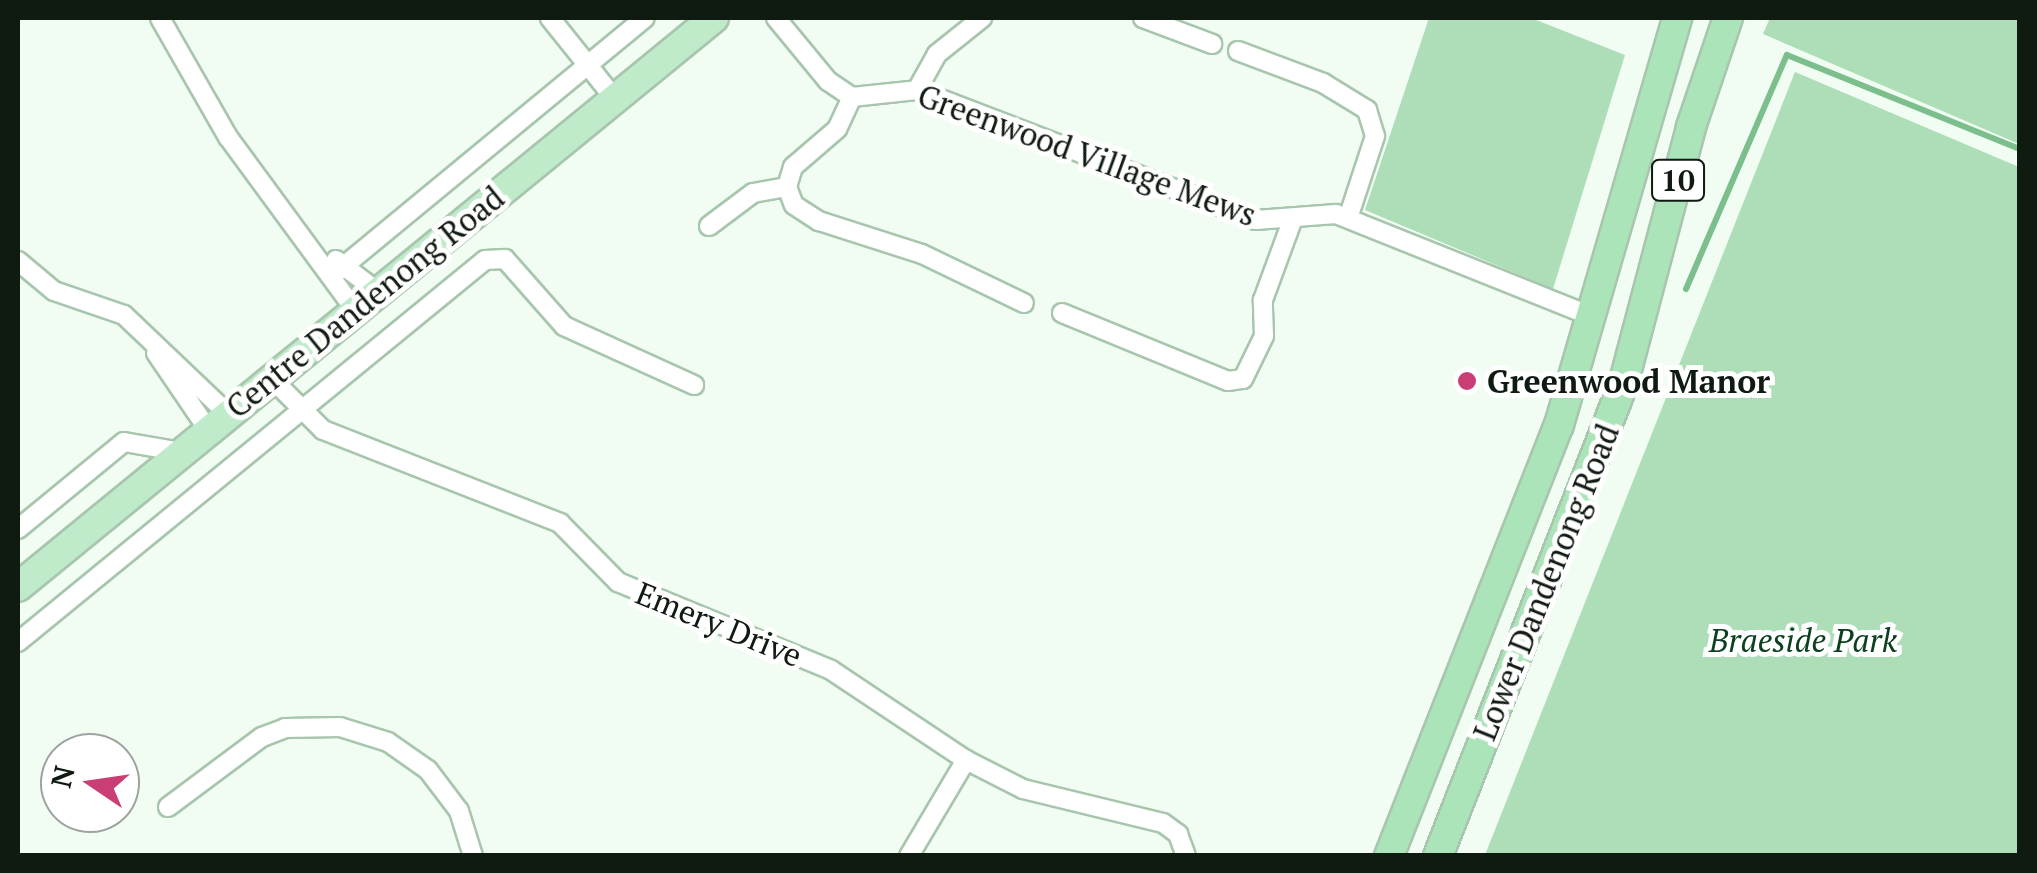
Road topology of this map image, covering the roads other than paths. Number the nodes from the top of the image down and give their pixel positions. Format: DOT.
graph roads {
  1 [pos="160,18"];
  2 [pos="550,18"];
  3 [pos="645,18"];
  4 [pos="714,18"];
  5 [pos="776,18"];
  6 [pos="982,18"];
  7 [pos="1143,18"];
  8 [pos="1728,18"];
  9 [pos="1672,23"];
  10 [pos="1212,44"];
  11 [pos="1238,51"];
  12 [pos="588,64"];
  13 [pos="917,90"];
  14 [pos="852,96"];
  15 [pos="614,99"];
  16 [pos="786,186"];
  17 [pos="1348,218"];
  18 [pos="1292,222"];
  19 [pos="709,226"];
  20 [pos="18,262"];
  21 [pos="339,270"];
  22 [pos="378,292"];
  23 [pos="1024,303"];
  24 [pos="355,310"];
  25 [pos="1062,312"];
  26 [pos="1594,317"];
  27 [pos="149,340"];
  28 [pos="272,379"];
  29 [pos="694,385"];
  30 [pos="299,412"];
  31 [pos="218,422"];
  32 [pos="182,452"];
  33 [pos="18,529"];
  34 [pos="18,588"];
  35 [pos="18,642"];
  36 [pos="966,760"];
  37 [pos="168,806"];
  38 [pos="1185,849"];
  39 [pos="473,856"];
  40 [pos="909,856"];
  41 [pos="1389,856"];
  42 [pos="1438,856"];
  1 -- 21 [label="street"];
  2 -- 12 [label="street"];
  3 -- 12 [label="street, Centre Dandenong Road"];
  4 -- 15 [label="main road, Centre Dandenong Road"];
  5 -- 14 [label="street"];
  6 -- 13 [label="street"];
  7 -- 10 [label="street"];
  8 -- 42 [label="highway, Lower Dandenong Road / 10"];
  9 -- 26 [label="highway, Lower Dandenong Road / 10"];
  11 -- 17 [label="street"];
  12 -- 15 [label="street"];
  12 -- 21 [label="street, Centre Dandenong Road"];
  13 -- 14 [label="street, Greenwood Village Mews"];
  13 -- 18 [label="street, Greenwood Village Mews"];
  14 -- 16 [label="street"];
  15 -- 22 [label="main road, Centre Dandenong Road"];
  16 -- 19 [label="street"];
  16 -- 23 [label="street"];
  17 -- 18 [label="street, Greenwood Village Mews"];
  17 -- 26 [label="street, Greenwood Village Mews"];
  18 -- 25 [label="street"];
  20 -- 27 [label="street"];
  21 -- 22 [label="street"];
  21 -- 24 [label="street"];
  22 -- 24 [label="main road, Centre Dandenong Road"];
  24 -- 28 [label="main road, Centre Dandenong Road"];
  26 -- 41 [label="highway, Lower Dandenong Road / 10"];
  27 -- 31 [label="street"];
  27 -- 31 [label="street"];
  28 -- 30 [label="street, Emery Drive"];
  28 -- 31 [label="main road, Centre Dandenong Road"];
  29 -- 30 [label="street, Centre Dandenong Road"];
  30 -- 35 [label="street, Centre Dandenong Road"];
  30 -- 36 [label="street, Emery Drive"];
  31 -- 32 [label="main road, Centre Dandenong Road"];
  32 -- 33 [label="street"];
  32 -- 34 [label="main road, Centre Dandenong Road"];
  36 -- 38 [label="street, Emery Drive"];
  36 -- 40 [label="street"];
  37 -- 39 [label="street"];
}
